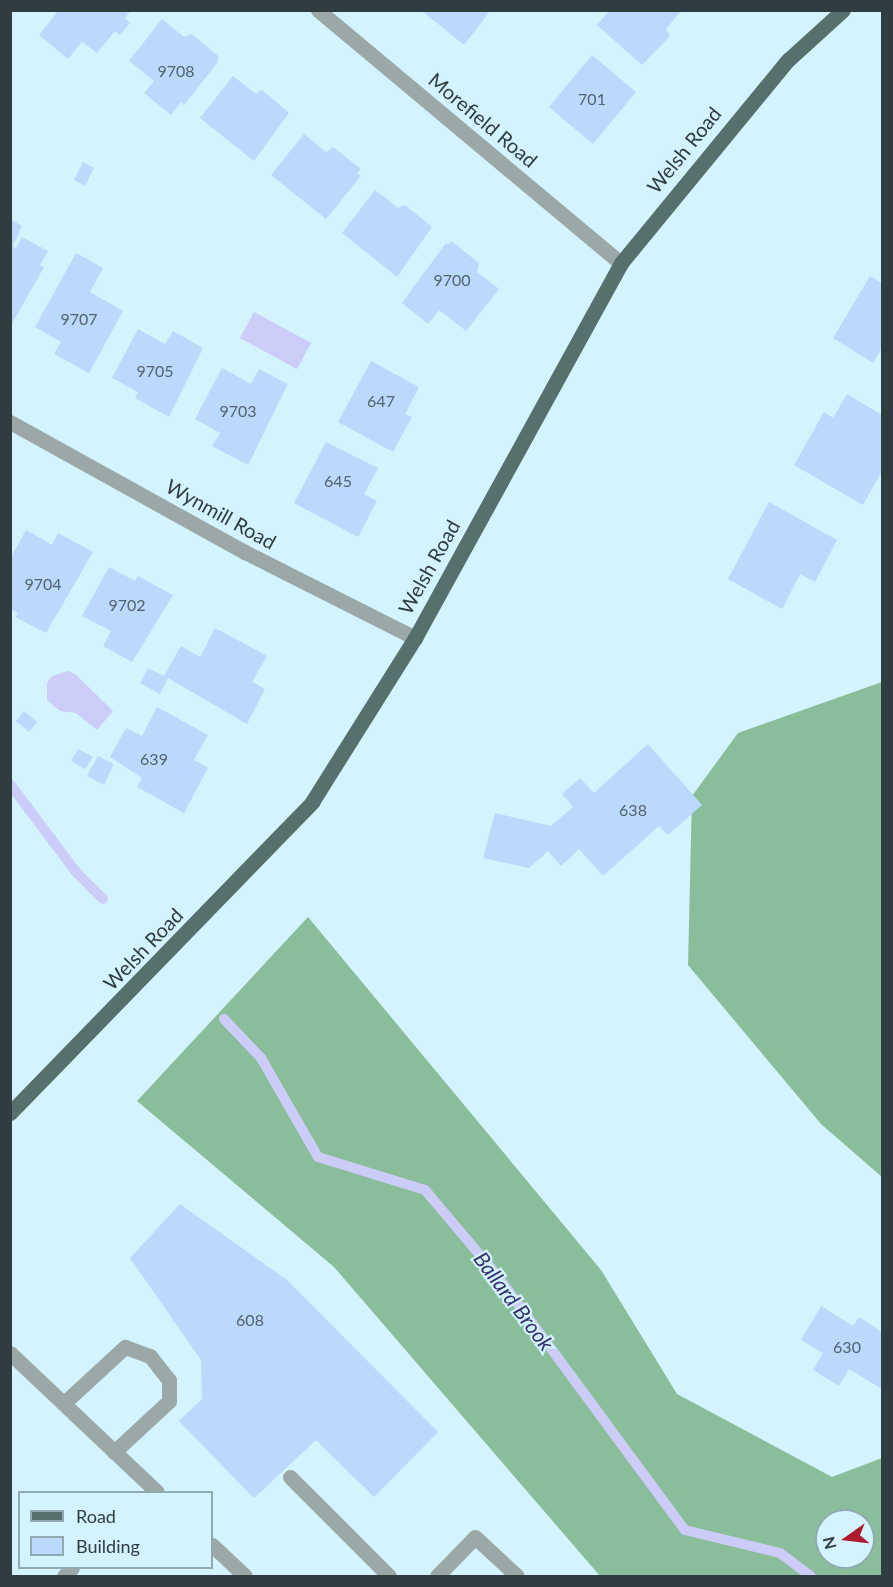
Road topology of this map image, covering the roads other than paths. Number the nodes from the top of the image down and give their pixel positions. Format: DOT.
graph roads {
  1 [pos="318,10"];
  2 [pos="843,10"];
  3 [pos="621,262"];
  4 [pos="10,422"];
  5 [pos="415,638"];
  6 [pos="10,1113"];
  7 [pos="10,1353"];
  8 [pos="64,1403"];
  9 [pos="114,1452"];
  10 [pos="290,1477"];
  11 [pos="150,1490"];
  12 [pos="213,1546"];
  13 [pos="245,1576"];
  14 [pos="389,1576"];
  15 [pos="437,1576"];
  16 [pos="517,1576"];
  1 -- 3 [label="street, Morefield Road"];
  2 -- 3 [label="main road, Welsh Road"];
  3 -- 5 [label="main road, Welsh Road"];
  4 -- 5 [label="street, Wynmill Road"];
  5 -- 6 [label="main road, Welsh Road"];
  7 -- 8 [label="street"];
  8 -- 9 [label="street"];
  8 -- 9 [label="street"];
  9 -- 11 [label="street"];
  10 -- 14 [label="street"];
  12 -- 13 [label="street"];
  15 -- 16 [label="street"];
}
